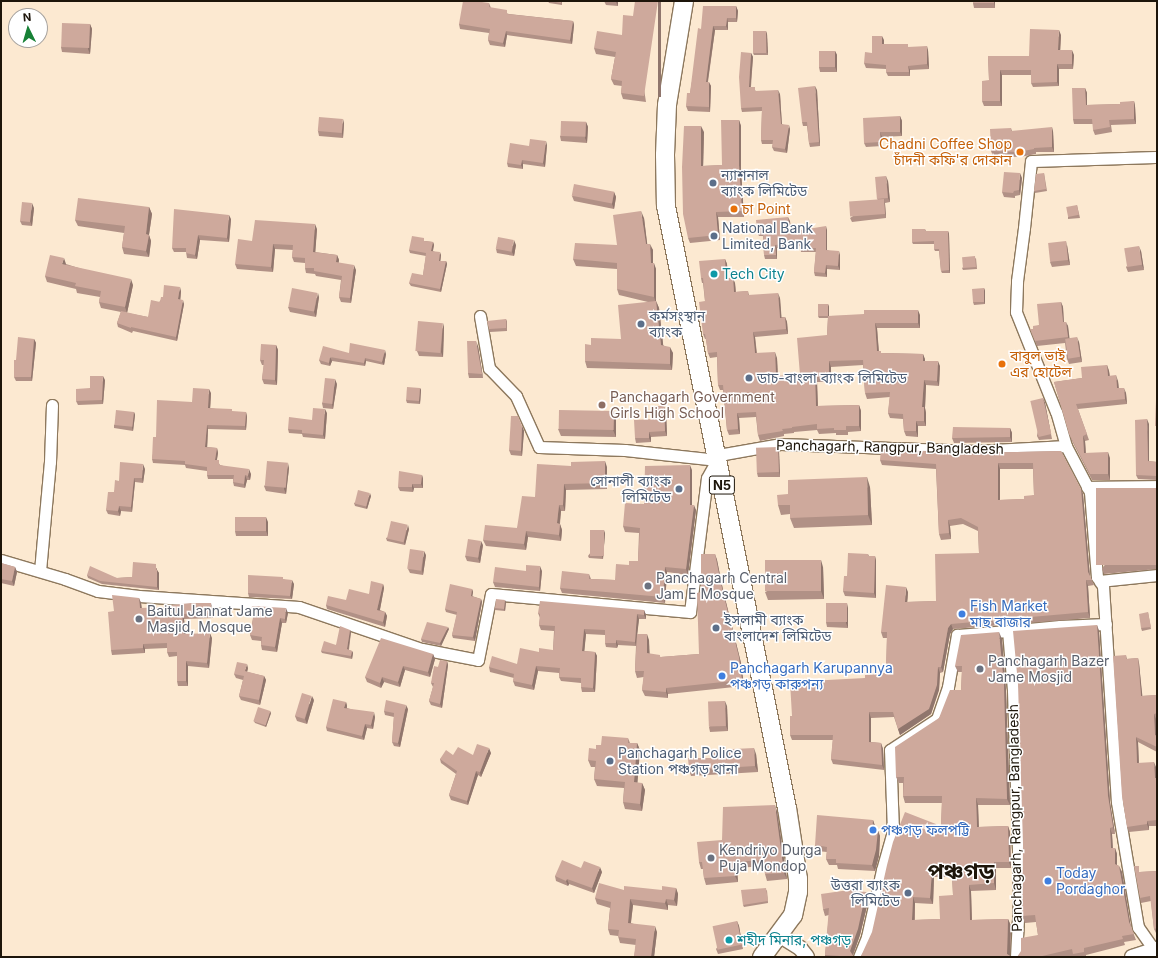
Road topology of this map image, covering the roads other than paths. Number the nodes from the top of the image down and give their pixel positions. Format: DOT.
graph roads {
  1 [pos="684,1"];
  2 [pos="1157,157"];
  3 [pos="480,316"];
  4 [pos="52,405"];
  5 [pos="1066,446"];
  6 [pos="717,460"];
  7 [pos="1157,486"];
  8 [pos="1087,487"];
  9 [pos="1,560"];
  10 [pos="40,571"];
  11 [pos="1157,575"];
  12 [pos="1100,581"];
  13 [pos="1106,624"];
  14 [pos="1008,631"];
  15 [pos="779,935"];
  16 [pos="1156,952"];
  17 [pos="762,957"];
  18 [pos="807,957"];
  19 [pos="859,957"];
  20 [pos="1016,957"];
  21 [pos="1132,957"];
  1 -- 6 [label="highway, N5"];
  2 -- 5 [label="street"];
  3 -- 6 [label="street"];
  4 -- 10 [label="street"];
  5 -- 6 [label="street, Panchagarh, Rangpur, Bangladesh"];
  5 -- 8 [label="street"];
  6 -- 10 [label="street"];
  6 -- 15 [label="highway, N5"];
  7 -- 8 [label="street"];
  8 -- 12 [label="street"];
  9 -- 10 [label="street"];
  11 -- 12 [label="street"];
  12 -- 13 [label="street"];
  13 -- 14 [label="street"];
  13 -- 16 [label="street"];
  14 -- 19 [label="street"];
  14 -- 20 [label="street, Panchagarh, Rangpur, Bangladesh"];
  15 -- 17 [label="highway, N5"];
  15 -- 18 [label="street"];
  16 -- 21 [label="street"];
}
